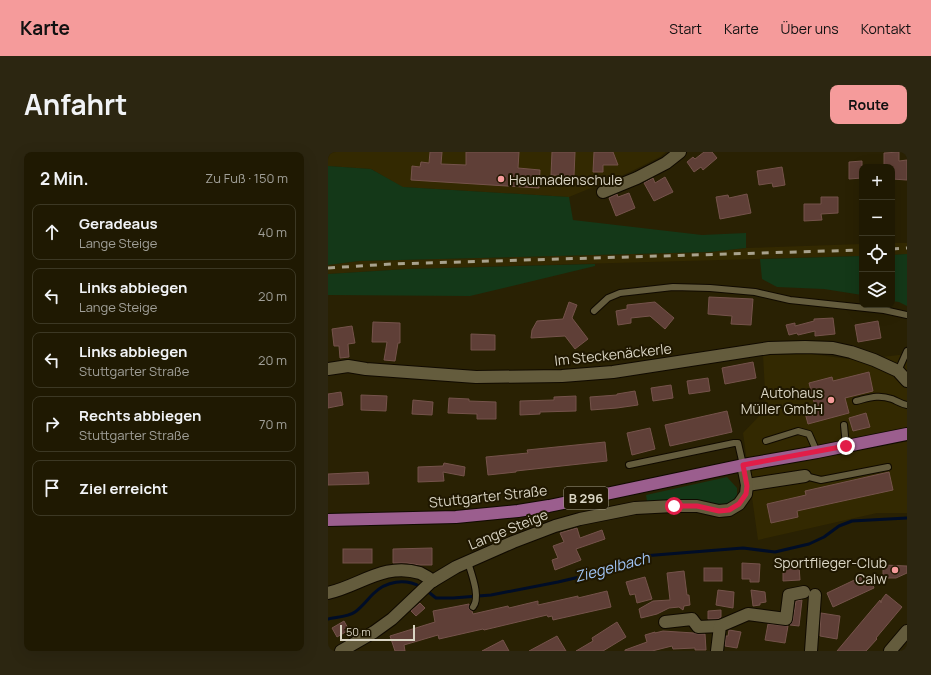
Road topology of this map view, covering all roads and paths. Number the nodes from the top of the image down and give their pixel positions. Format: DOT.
graph roads {
  1 [pos="680,152"];
  2 [pos="603,192"];
  3 [pos="594,311"];
  4 [pos="907,315"];
  5 [pos="907,351"];
  6 [pos="328,369"];
  7 [pos="898,371"];
  8 [pos="907,381"];
  9 [pos="856,401"];
  10 [pos="907,405"];
  11 [pos="844,425"];
  12 [pos="907,434"];
  13 [pos="766,441"];
  14 [pos="846,446"];
  15 [pos="817,452"];
  16 [pos="629,465"];
  17 [pos="743,465"];
  18 [pos="888,467"];
  19 [pos="805,476"];
  20 [pos="747,486"];
  21 [pos="328,520"];
  22 [pos="468,562"];
  23 [pos="432,582"];
  24 [pos="328,593"];
  25 [pos="473,607"];
  26 [pos="665,622"];
  27 [pos="720,626"];
  28 [pos="907,631"];
  29 [pos="341,651"];
  30 [pos="717,651"];
  31 [pos="811,651"];
  32 [pos="890,651"];
  1 -- 2 [label="street"];
  3 -- 4 [label="lane"];
  5 -- 7 [label="lane"];
  6 -- 7 [label="street, Im Steckenäckerle"];
  7 -- 8 [label="street, Im Steckenäckerle"];
  9 -- 10 [label="lane"];
  11 -- 14 [label="lane"];
  12 -- 14 [label="main road, Stuttgarter Straße / B 296"];
  13 -- 15 [label="lane"];
  14 -- 15 [label="main road, Stuttgarter Straße / B 296"];
  15 -- 17 [label="main road, Stuttgarter Straße / B 296"];
  16 -- 17 [label="lane"];
  17 -- 20 [label="street"];
  17 -- 21 [label="main road, Stuttgarter Straße / B 296"];
  18 -- 19 [label="lane"];
  19 -- 20 [label="street"];
  20 -- 22 [label="street, Lange Steige"];
  22 -- 23 [label="street, Lange Steige"];
  22 -- 25 [label="lane"];
  23 -- 24 [label="street"];
  23 -- 29 [label="street, Lange Steige"];
  26 -- 27 [label="street"];
  27 -- 30 [label="street"];
  27 -- 31 [label="street"];
  28 -- 32 [label="street"];
}
